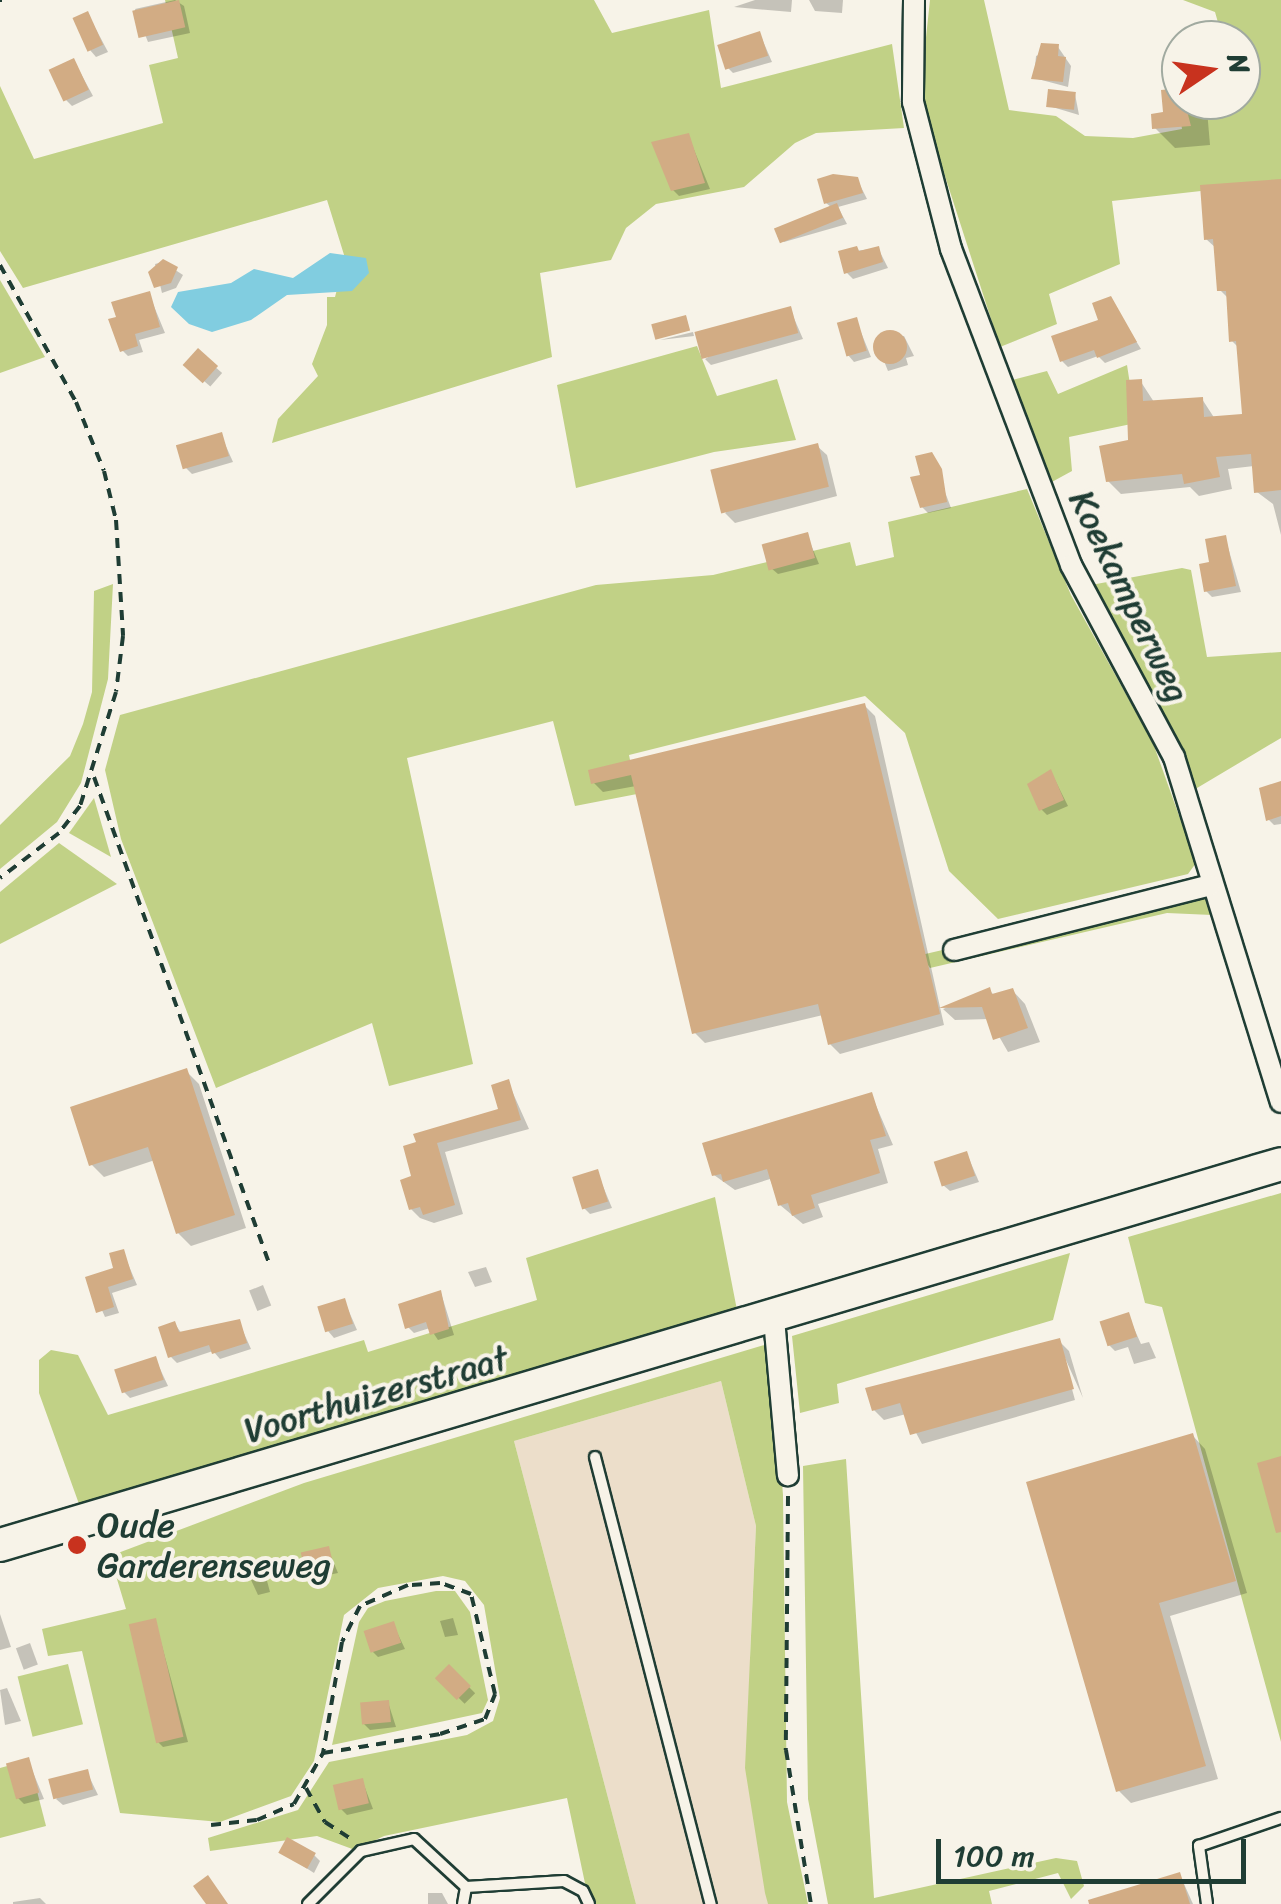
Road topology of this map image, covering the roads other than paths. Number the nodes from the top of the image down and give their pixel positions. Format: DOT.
graph roads {
  1 [pos="914,0"];
  2 [pos="1210,885"];
  3 [pos="954,950"];
  4 [pos="1281,1102"];
  5 [pos="1281,1164"];
  6 [pos="774,1319"];
  7 [pos="594,1457"];
  8 [pos="788,1475"];
  9 [pos="0,1546"];
  10 [pos="1281,1818"];
  11 [pos="466,1887"];
  12 [pos="308,1904"];
  13 [pos="463,1904"];
  14 [pos="589,1904"];
  15 [pos="711,1904"];
  16 [pos="1207,1904"];
  1 -- 2 [label="street, Koekamperweg"];
  2 -- 3 [label="street"];
  2 -- 4 [label="street, Koekamperweg"];
  5 -- 6 [label="main road, Voorthuizerstraat"];
  6 -- 8 [label="street"];
  6 -- 9 [label="main road, Voorthuizerstraat"];
  7 -- 15 [label="lane"];
  10 -- 16 [label="lane"];
  11 -- 12 [label="lane"];
  11 -- 13 [label="lane"];
  11 -- 14 [label="lane"];
}
